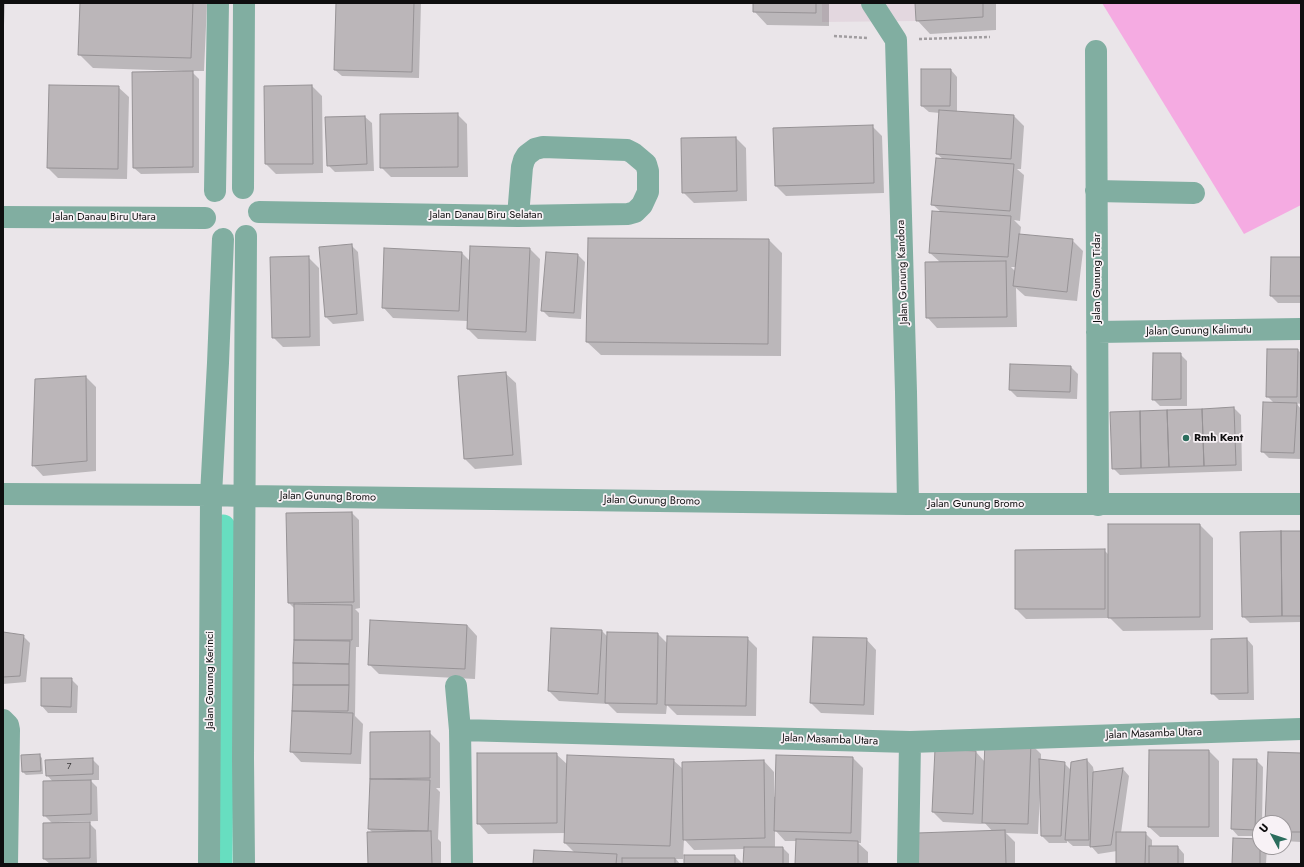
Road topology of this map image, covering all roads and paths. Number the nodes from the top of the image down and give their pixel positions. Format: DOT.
graph roads {
  1 [pos="218,3"];
  2 [pos="244,3"];
  3 [pos="872,3"];
  4 [pos="1096,51"];
  5 [pos="243,188"];
  6 [pos="215,191"];
  7 [pos="1096,191"];
  8 [pos="1194,193"];
  9 [pos="259,212"];
  10 [pos="518,216"];
  11 [pos="3,217"];
  12 [pos="205,218"];
  13 [pos="246,236"];
  14 [pos="223,239"];
  15 [pos="1301,330"];
  16 [pos="1097,332"];
  17 [pos="3,494"];
  18 [pos="210,495"];
  19 [pos="244,496"];
  20 [pos="908,504"];
  21 [pos="1301,504"];
  22 [pos="1098,505"];
  23 [pos="456,686"];
  24 [pos="5,721"];
  25 [pos="1301,728"];
  26 [pos="460,730"];
  27 [pos="910,742"];
  28 [pos="7,864"];
  29 [pos="209,864"];
  30 [pos="244,864"];
  31 [pos="462,864"];
  32 [pos="908,864"];
  1 -- 6 [label="street"];
  2 -- 5 [label="street"];
  3 -- 20 [label="street, Jalan Gunung Kandora"];
  4 -- 7 [label="street, Jalan Gunung Tidar"];
  5 -- 6 [label="street"];
  5 -- 9 [label="street"];
  6 -- 12 [label="street"];
  7 -- 8 [label="street"];
  7 -- 16 [label="street, Jalan Gunung Tidar"];
  9 -- 10 [label="street, Jalan Danau Biru Selatan"];
  9 -- 13 [label="street"];
  10 -- 10 [label="street, Jalan Danau Biru Selatan"];
  11 -- 12 [label="street, Jalan Danau Biru Utara"];
  12 -- 14 [label="street"];
  13 -- 14 [label="street"];
  13 -- 19 [label="street"];
  14 -- 18 [label="street, Jalan Gunung Kerinci"];
  15 -- 16 [label="street, Jalan Gunung Kalimutu"];
  16 -- 22 [label="street, Jalan Gunung Tidar"];
  17 -- 18 [label="street, Jalan Gunung Bromo"];
  18 -- 19 [label="street, Jalan Gunung Bromo"];
  18 -- 29 [label="street, Jalan Gunung Kerinci"];
  19 -- 20 [label="street, Jalan Gunung Bromo"];
  19 -- 30 [label="street"];
  20 -- 22 [label="street, Jalan Gunung Bromo"];
  21 -- 22 [label="street, Jalan Gunung Bromo"];
  23 -- 26 [label="street"];
  24 -- 28 [label="street"];
  25 -- 27 [label="street, Jalan Masamba Utara"];
  26 -- 27 [label="street, Jalan Masamba Utara"];
  26 -- 31 [label="street"];
  27 -- 32 [label="street"];
}
